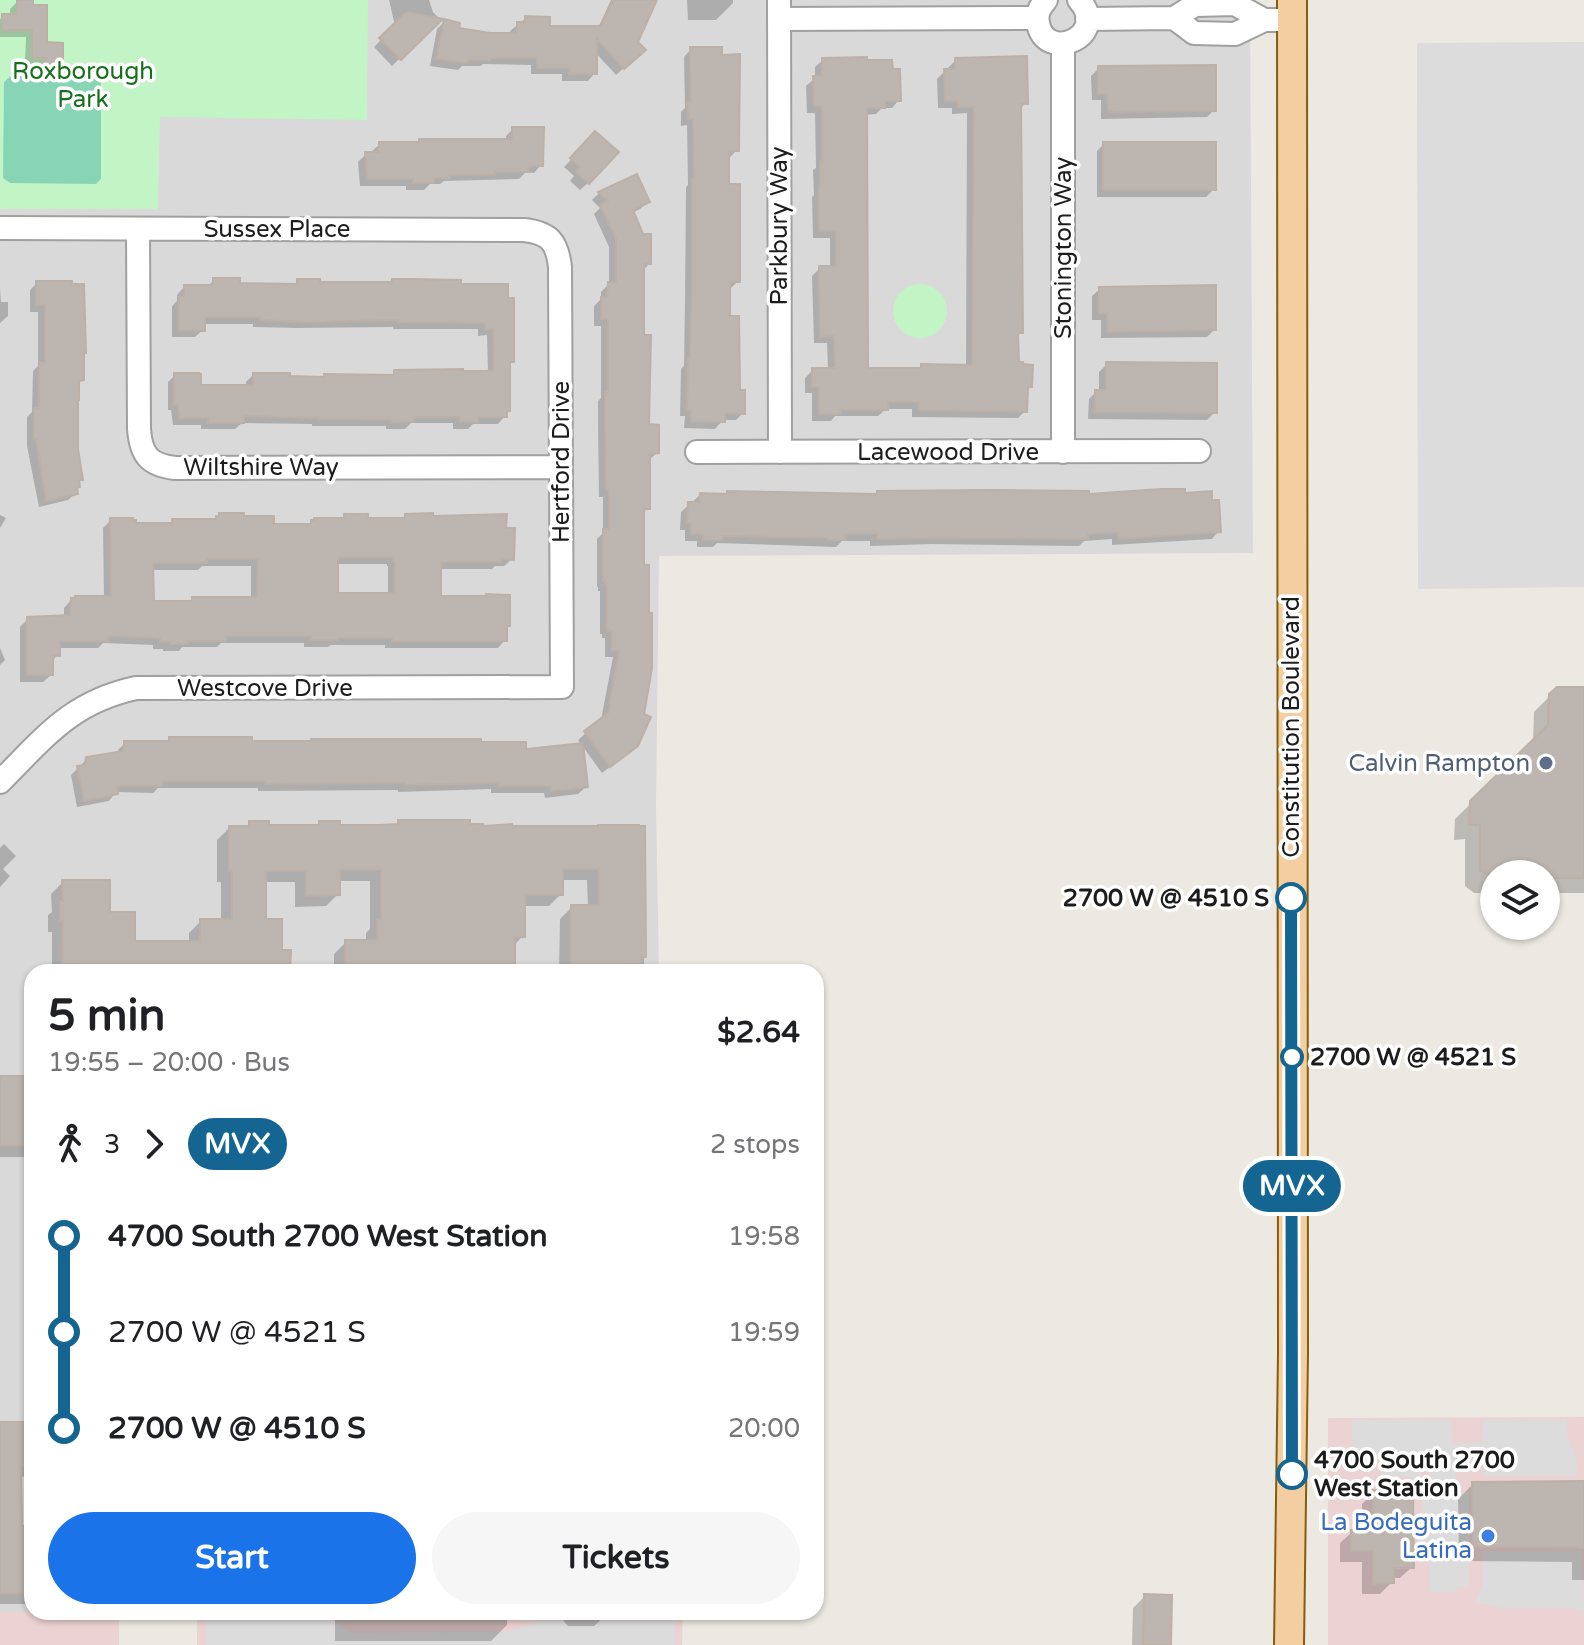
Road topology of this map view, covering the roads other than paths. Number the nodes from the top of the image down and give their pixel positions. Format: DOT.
graph roads {
  1 [pos="1042,9"];
  2 [pos="1083,9"];
  3 [pos="779,10"];
  4 [pos="1292,10"];
  5 [pos="1063,44"];
  6 [pos="0,228"];
  7 [pos="138,229"];
  8 [pos="551,240"];
  9 [pos="1199,451"];
  10 [pos="697,452"];
  11 [pos="780,452"];
  12 [pos="1063,452"];
  13 [pos="561,467"];
  14 [pos="562,687"];
  15 [pos="0,782"];
  16 [pos="1289,1645"];
  1 -- 3 [label="street"];
  1 -- 5 [label="street"];
  2 -- 4 [label="street"];
  2 -- 5 [label="street"];
  3 -- 11 [label="street, Parkbury Way"];
  4 -- 16 [label="main road, Constitution Boulevard"];
  5 -- 12 [label="street, Stonington Way"];
  6 -- 7 [label="street, Sussex Place"];
  7 -- 8 [label="street, Sussex Place"];
  7 -- 13 [label="street, Wiltshire Way"];
  8 -- 13 [label="street, Hertford Drive"];
  9 -- 12 [label="street, Lacewood Drive"];
  10 -- 11 [label="street, Lacewood Drive"];
  11 -- 12 [label="street, Lacewood Drive"];
  13 -- 14 [label="street, Hertford Drive"];
  14 -- 15 [label="street, Westcove Drive"];
}
